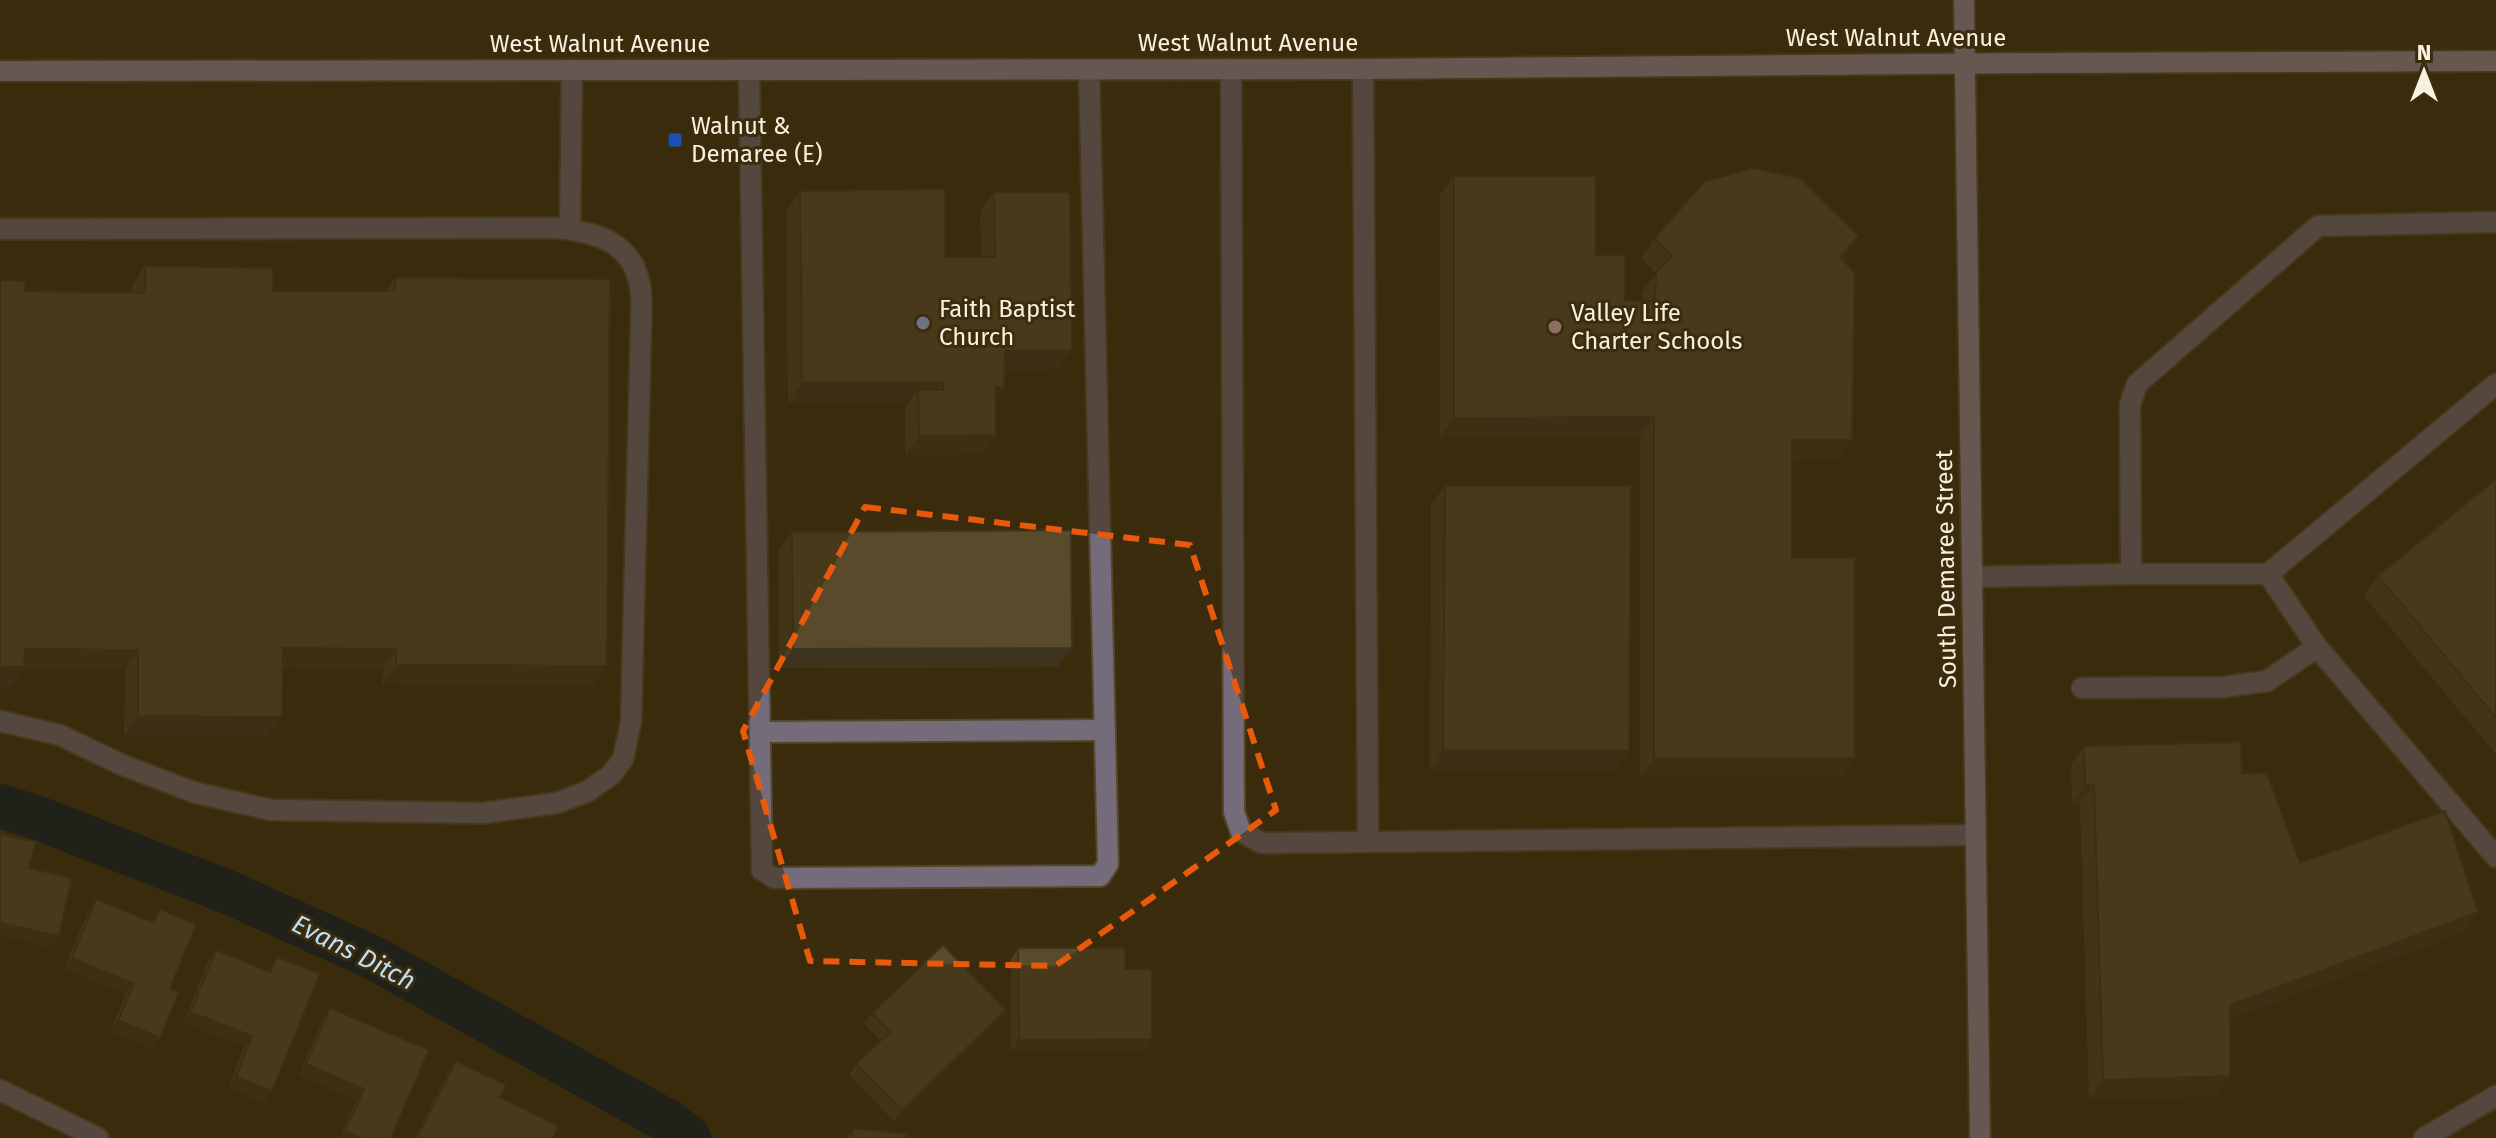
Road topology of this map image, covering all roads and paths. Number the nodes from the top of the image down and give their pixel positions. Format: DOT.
graph roads {
  1 [pos="1964,0"];
  2 [pos="2496,61"];
  3 [pos="1965,63"];
  4 [pos="1231,69"];
  5 [pos="1363,69"];
  6 [pos="572,70"];
  7 [pos="749,70"];
  8 [pos="1089,70"];
  9 [pos="0,71"];
  10 [pos="2496,222"];
  11 [pos="0,229"];
  12 [pos="570,229"];
  13 [pos="2496,384"];
  14 [pos="2131,574"];
  15 [pos="2268,574"];
  16 [pos="1973,577"];
  17 [pos="2317,647"];
  18 [pos="2082,688"];
  19 [pos="0,721"];
  20 [pos="1105,730"];
  21 [pos="760,732"];
  22 [pos="1975,835"];
  23 [pos="1368,842"];
  24 [pos="2496,857"];
  25 [pos="0,1090"];
  26 [pos="2496,1096"];
  27 [pos="98,1138"];
  28 [pos="1980,1138"];
  29 [pos="2424,1138"];
  1 -- 3 [label="main road, South Demaree Street"];
  2 -- 3 [label="main road, West Walnut Avenue"];
  3 -- 5 [label="main road, West Walnut Avenue"];
  3 -- 16 [label="main road, South Demaree Street"];
  4 -- 5 [label="main road, West Walnut Avenue"];
  4 -- 8 [label="main road, West Walnut Avenue"];
  4 -- 23 [label="street"];
  5 -- 23 [label="street"];
  6 -- 7 [label="main road, West Walnut Avenue"];
  6 -- 9 [label="main road, West Walnut Avenue"];
  6 -- 12 [label="street"];
  7 -- 8 [label="main road, West Walnut Avenue"];
  7 -- 21 [label="street"];
  8 -- 20 [label="street"];
  10 -- 14 [label="street"];
  11 -- 12 [label="street"];
  12 -- 19 [label="street"];
  13 -- 15 [label="street"];
  14 -- 15 [label="street"];
  14 -- 16 [label="street"];
  15 -- 17 [label="street"];
  16 -- 22 [label="main road, South Demaree Street"];
  17 -- 18 [label="street"];
  17 -- 24 [label="street"];
  20 -- 21 [label="street"];
  20 -- 21 [label="street"];
  22 -- 23 [label="street"];
  22 -- 28 [label="main road, South Demaree Street"];
  25 -- 27 [label="street"];
  26 -- 29 [label="street"];
}
